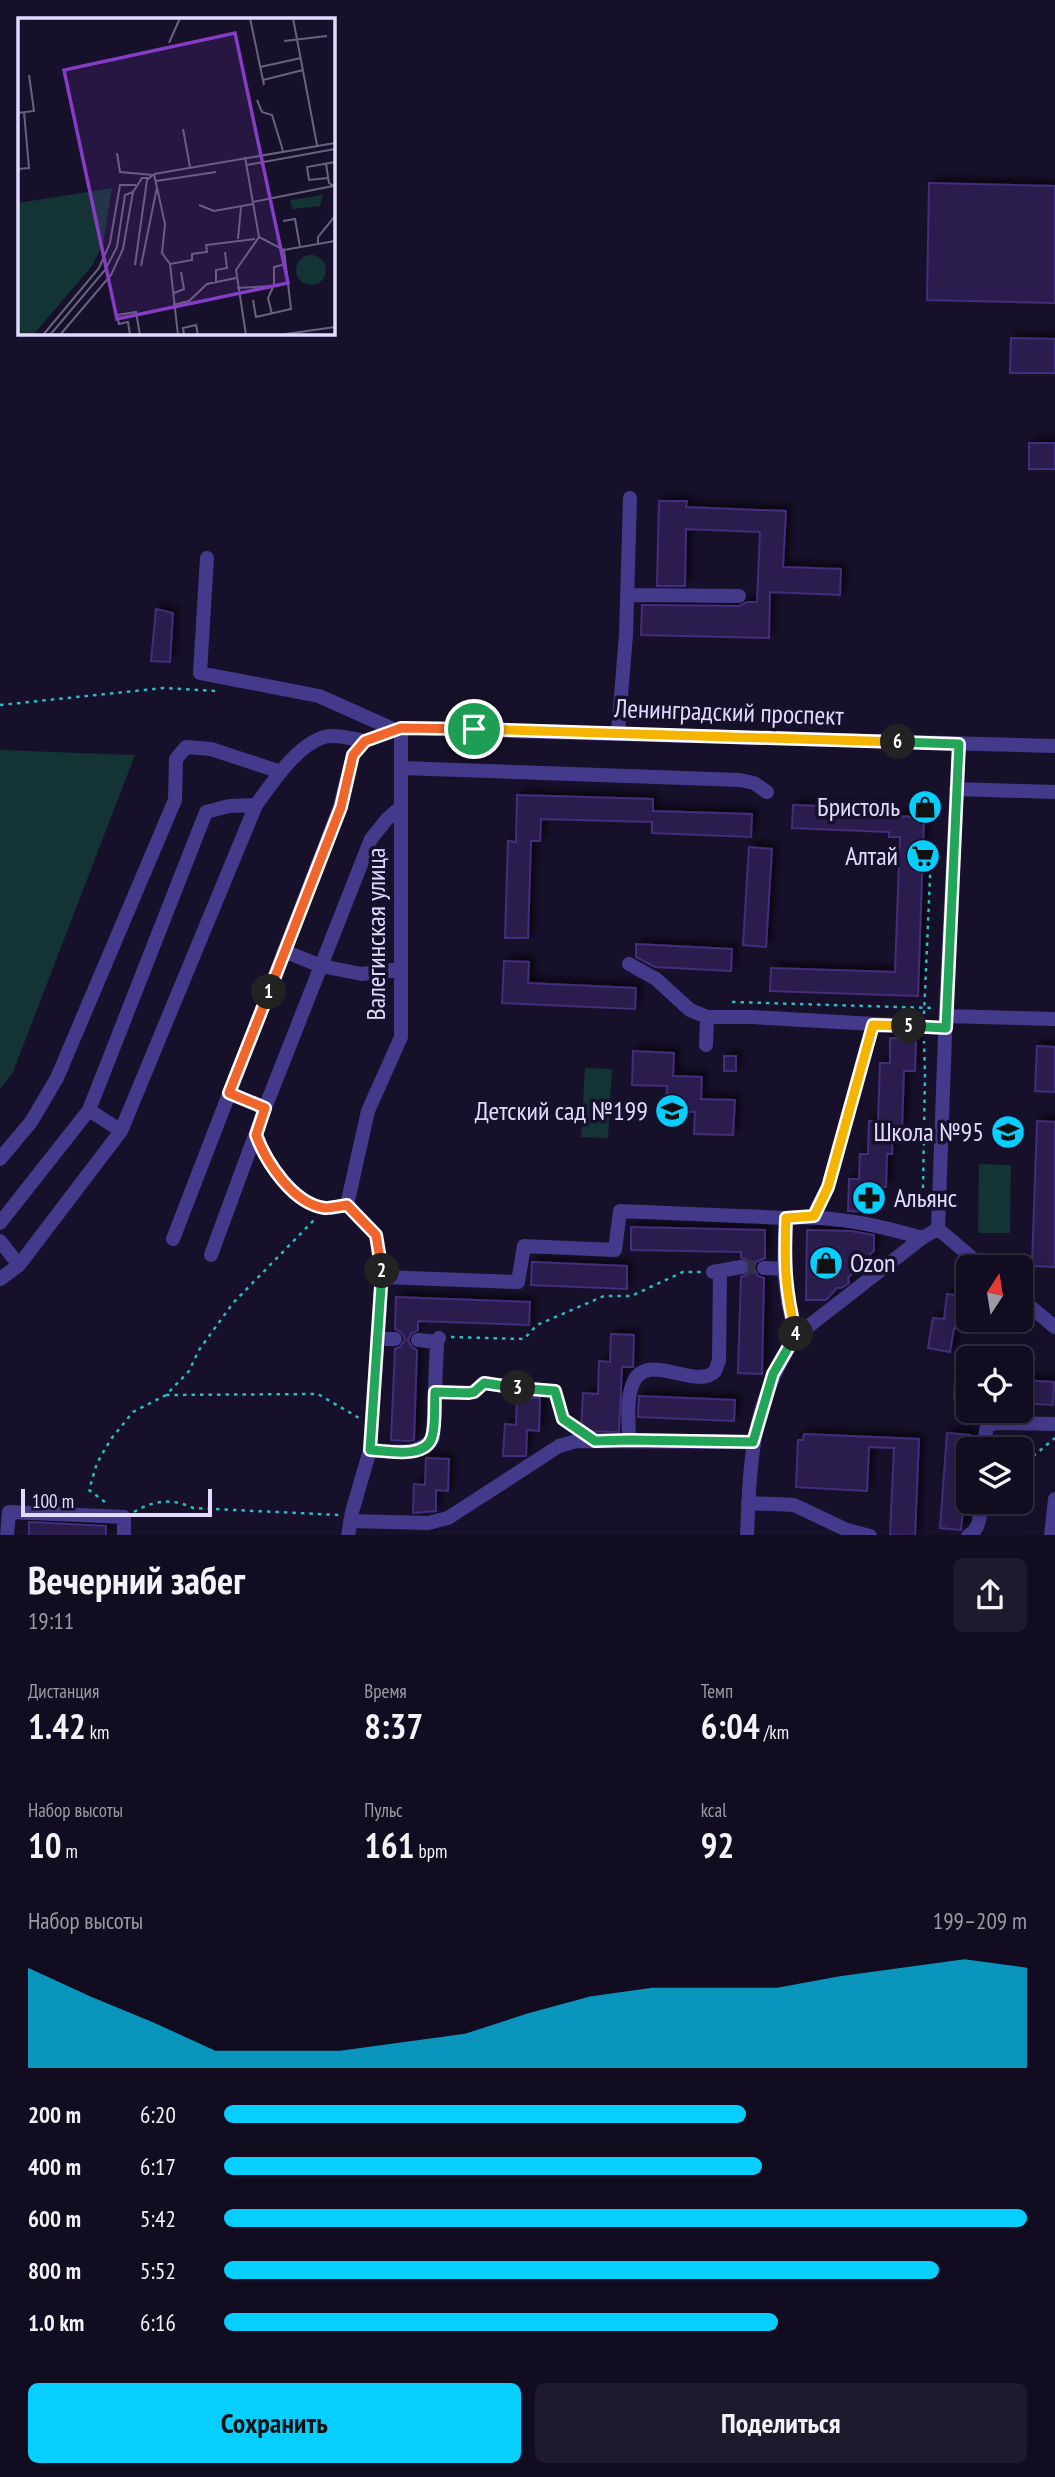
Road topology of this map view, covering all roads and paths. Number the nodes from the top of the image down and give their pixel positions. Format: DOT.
graph roads {
  1 [pos="630,498"];
  2 [pos="207,558"];
  3 [pos="627,595"];
  4 [pos="739,596"];
  5 [pos="219,691"];
  6 [pos="0,705"];
  7 [pos="398,729"];
  8 [pos="618,732"];
  9 [pos="365,741"];
  10 [pos="959,744"];
  11 [pos="1055,747"];
  12 [pos="401,768"];
  13 [pos="281,772"];
  14 [pos="956,789"];
  15 [pos="767,792"];
  16 [pos="1055,792"];
  17 [pos="256,805"];
  18 [pos="401,807"];
  19 [pos="284,951"];
  20 [pos="629,964"];
  21 [pos="321,966"];
  22 [pos="401,969"];
  23 [pos="732,1002"];
  24 [pos="707,1017"];
  25 [pos="946,1017"];
  26 [pos="1055,1019"];
  27 [pos="873,1025"];
  28 [pos="706,1045"];
  29 [pos="229,1093"];
  30 [pos="265,1108"];
  31 [pos="89,1110"];
  32 [pos="121,1131"];
  33 [pos="256,1135"];
  34 [pos="0,1159"];
  35 [pos="347,1205"];
  36 [pos="326,1208"];
  37 [pos="814,1216"];
  38 [pos="786,1218"];
  39 [pos="0,1223"];
  40 [pos="939,1229"];
  41 [pos="922,1238"];
  42 [pos="173,1239"];
  43 [pos="0,1241"];
  44 [pos="211,1255"];
  45 [pos="969,1255"];
  46 [pos="19,1265"];
  47 [pos="741,1267"];
  48 [pos="764,1268"];
  49 [pos="784,1269"];
  50 [pos="716,1272"];
  51 [pos="382,1277"];
  52 [pos="0,1279"];
  53 [pos="1033,1309"];
  54 [pos="1055,1327"];
  55 [pos="796,1336"];
  56 [pos="377,1339"];
  57 [pos="395,1339"];
  58 [pos="418,1340"];
  59 [pos="438,1340"];
  60 [pos="435,1392"];
  61 [pos="166,1395"];
  62 [pos="373,1422"];
  63 [pos="1055,1424"];
  64 [pos="986,1437"];
  65 [pos="1055,1438"];
  66 [pos="629,1440"];
  67 [pos="595,1441"];
  68 [pos="753,1442"];
  69 [pos="370,1450"];
  70 [pos="1033,1456"];
  71 [pos="1055,1499"];
  72 [pos="748,1503"];
  73 [pos="107,1504"];
  74 [pos="980,1514"];
  75 [pos="124,1517"];
  76 [pos="350,1523"];
  77 [pos="7,1535"];
  78 [pos="124,1535"];
  79 [pos="747,1535"];
  80 [pos="870,1535"];
  81 [pos="968,1535"];
  82 [pos="1051,1535"];
  1 -- 3 [label="street"];
  2 -- 7 [label="street"];
  3 -- 4 [label="street"];
  3 -- 8 [label="street"];
  5 -- 6 [label="path"];
  7 -- 8 [label="street, Ленинградский проспект"];
  7 -- 9 [label="street"];
  7 -- 12 [label="street, Валегинская улица"];
  8 -- 10 [label="street, Ленинградский проспект"];
  9 -- 13 [label="street"];
  9 -- 19 [label="street"];
  10 -- 11 [label="street, Ленинградский проспект"];
  10 -- 14 [label="street"];
  12 -- 15 [label="street"];
  12 -- 18 [label="street, Валегинская улица"];
  13 -- 17 [label="street"];
  13 -- 34 [label="street"];
  14 -- 16 [label="street"];
  14 -- 25 [label="street"];
  17 -- 31 [label="street"];
  17 -- 32 [label="street"];
  18 -- 21 [label="street"];
  18 -- 22 [label="street, Валегинская улица"];
  19 -- 21 [label="street"];
  19 -- 29 [label="street"];
  20 -- 24 [label="street"];
  21 -- 22 [label="street"];
  21 -- 30 [label="street"];
  22 -- 35 [label="street, Валегинская улица"];
  23 -- 25 [label="path"];
  24 -- 27 [label="street"];
  24 -- 28 [label="street"];
  25 -- 26 [label="street"];
  25 -- 27 [label="street"];
  25 -- 40 [label="street"];
  27 -- 37 [label="street"];
  29 -- 30 [label="street"];
  29 -- 42 [label="street"];
  30 -- 33 [label="street"];
  31 -- 32 [label="street"];
  31 -- 39 [label="street"];
  32 -- 46 [label="street"];
  33 -- 36 [label="street"];
  33 -- 44 [label="street"];
  35 -- 36 [label="street"];
  35 -- 51 [label="street"];
  36 -- 61 [label="path"];
  37 -- 38 [label="street"];
  37 -- 41 [label="street"];
  38 -- 49 [label="street"];
  38 -- 51 [label="street"];
  40 -- 41 [label="street"];
  40 -- 45 [label="street"];
  41 -- 55 [label="street"];
  43 -- 46 [label="street"];
  46 -- 52 [label="street"];
  47 -- 50 [label="street"];
  48 -- 49 [label="street"];
  49 -- 55 [label="street"];
  50 -- 59 [label="path"];
  50 -- 66 [label="street"];
  51 -- 56 [label="street"];
  53 -- 54 [label="street"];
  55 -- 68 [label="street"];
  56 -- 57 [label="street"];
  56 -- 62 [label="street"];
  58 -- 59 [label="street"];
  59 -- 60 [label="street"];
  60 -- 67 [label="path"];
  60 -- 69 [label="street"];
  61 -- 62 [label="path"];
  61 -- 73 [label="path"];
  62 -- 69 [label="street"];
  63 -- 64 [label="street"];
  65 -- 70 [label="path"];
  66 -- 67 [label="street"];
  66 -- 68 [label="street"];
  67 -- 76 [label="street"];
  68 -- 72 [label="street"];
  69 -- 76 [label="street"];
  71 -- 82 [label="street"];
  72 -- 79 [label="street"];
  72 -- 80 [label="street"];
  74 -- 81 [label="street"];
  75 -- 76 [label="path"];
  75 -- 77 [label="street"];
  75 -- 78 [label="street"];
}
